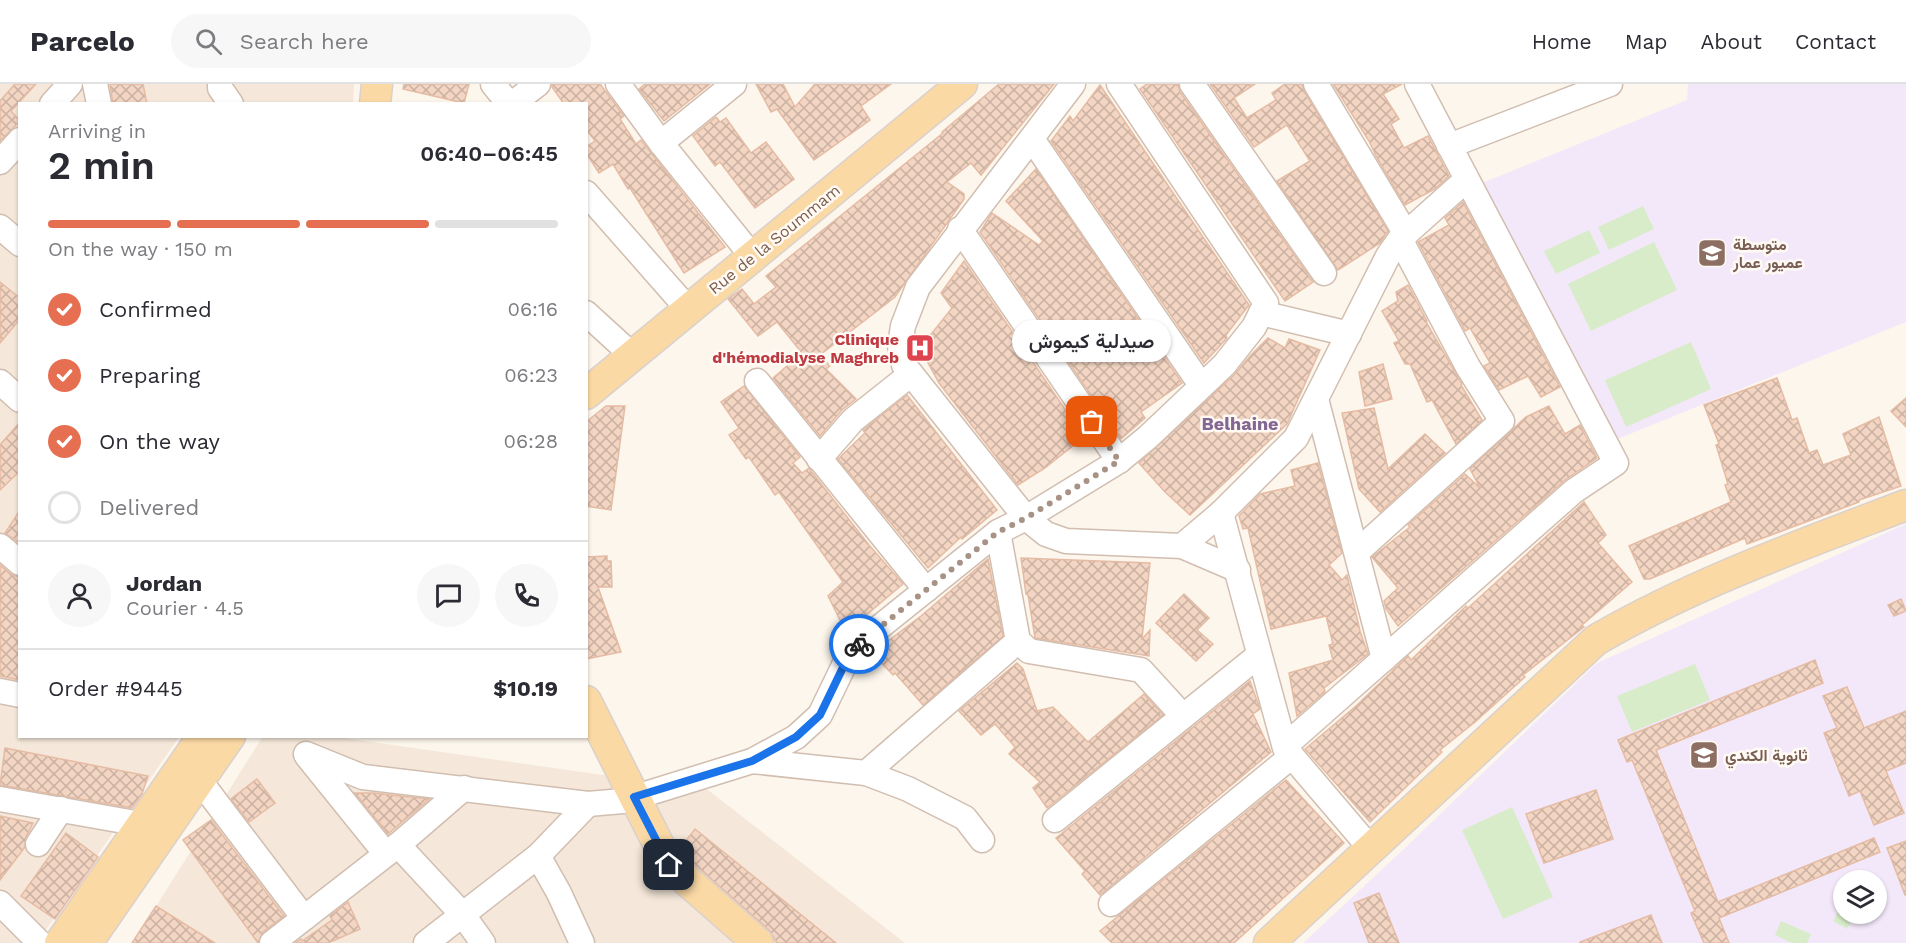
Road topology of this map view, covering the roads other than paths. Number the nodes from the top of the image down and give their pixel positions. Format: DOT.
graph roads {
  1 [pos="70,84"];
  2 [pos="95,84"];
  3 [pos="220,84"];
  4 [pos="376,84"];
  5 [pos="493,84"];
  6 [pos="538,84"];
  7 [pos="618,84"];
  8 [pos="734,84"];
  9 [pos="962,84"];
  10 [pos="1073,84"];
  11 [pos="1119,84"];
  12 [pos="1192,84"];
  13 [pos="1316,84"];
  14 [pos="1417,84"];
  15 [pos="1610,84"];
  16 [pos="54,102"];
  17 [pos="99,102"];
  18 [pos="230,102"];
  19 [pos="375,102"];
  20 [pos="509,102"];
  21 [pos="514,102"];
  22 [pos="1032,139"];
  23 [pos="18,142"];
  24 [pos="661,143"];
  25 [pos="1449,146"];
  26 [pos="0,162"];
  27 [pos="1466,180"];
  28 [pos="588,195"];
  29 [pos="960,230"];
  30 [pos="1403,237"];
  31 [pos="752,256"];
  32 [pos="1324,273"];
  33 [pos="688,309"];
  34 [pos="1261,313"];
  35 [pos="588,315"];
  36 [pos="1348,334"];
  37 [pos="632,355"];
  38 [pos="911,374"];
  39 [pos="757,381"];
  40 [pos="0,382"];
  41 [pos="1201,385"];
  42 [pos="588,392"];
  43 [pos="18,398"];
  44 [pos="1316,399"];
  45 [pos="819,459"];
  46 [pos="1119,461"];
  47 [pos="1906,505"];
  48 [pos="1221,513"];
  49 [pos="1026,518"];
  50 [pos="998,532"];
  51 [pos="0,546"];
  52 [pos="1182,546"];
  53 [pos="1357,552"];
  54 [pos="18,561"];
  55 [pos="1238,570"];
  56 [pos="926,590"];
  57 [pos="1018,641"];
  58 [pos="1259,655"];
  59 [pos="1384,658"];
  60 [pos="0,691"];
  61 [pos="18,695"];
  62 [pos="588,705"];
  63 [pos="1183,716"];
  64 [pos="207,738"];
  65 [pos="208,738"];
  66 [pos="1288,751"];
  67 [pos="752,761"];
  68 [pos="866,773"];
  69 [pos="200,781"];
  70 [pos="464,788"];
  71 [pos="634,797"];
  72 [pos="0,799"];
  73 [pos="588,804"];
  74 [pos="61,809"];
  75 [pos="1054,820"];
  76 [pos="154,826"];
  77 [pos="982,840"];
  78 [pos="38,844"];
  79 [pos="392,849"];
  80 [pos="1371,849"];
  81 [pos="538,856"];
  82 [pos="0,903"];
  83 [pos="1111,904"];
  84 [pos="463,915"];
  85 [pos="304,918"];
  86 [pos="40,943"];
  87 [pos="60,943"];
  88 [pos="87,943"];
  89 [pos="272,943"];
  90 [pos="426,943"];
  91 [pos="483,943"];
  92 [pos="582,943"];
  93 [pos="758,943"];
  94 [pos="1269,943"];
  1 -- 16 [label="street"];
  2 -- 17 [label="street"];
  3 -- 18 [label="street"];
  4 -- 19 [label="main road"];
  5 -- 20 [label="street"];
  6 -- 21 [label="street"];
  7 -- 24 [label="street"];
  8 -- 24 [label="street"];
  9 -- 31 [label="main road, Rue de la Soummam"];
  10 -- 22 [label="street"];
  11 -- 34 [label="street"];
  12 -- 32 [label="street"];
  13 -- 30 [label="street"];
  14 -- 25 [label="street"];
  15 -- 25 [label="street"];
  22 -- 29 [label="street"];
  22 -- 41 [label="street"];
  23 -- 26 [label="street"];
  24 -- 31 [label="street"];
  25 -- 27 [label="street"];
  27 -- 30 [label="street"];
  27 -- 59 [label="street"];
  28 -- 33 [label="street"];
  29 -- 38 [label="street"];
  29 -- 46 [label="street"];
  30 -- 36 [label="street"];
  30 -- 53 [label="street"];
  31 -- 33 [label="main road, Rue de la Soummam"];
  33 -- 37 [label="main road, Rue de la Soummam"];
  34 -- 36 [label="street"];
  34 -- 41 [label="street"];
  35 -- 37 [label="street"];
  36 -- 44 [label="street"];
  37 -- 42 [label="main road, Rue de la Soummam"];
  38 -- 45 [label="street"];
  38 -- 49 [label="street"];
  39 -- 45 [label="street"];
  40 -- 43 [label="street"];
  41 -- 46 [label="street"];
  44 -- 48 [label="street"];
  44 -- 53 [label="street"];
  45 -- 56 [label="street"];
  46 -- 49 [label="street"];
  47 -- 80 [label="main road"];
  48 -- 52 [label="street"];
  48 -- 55 [label="street"];
  49 -- 50 [label="street"];
  49 -- 52 [label="street"];
  50 -- 56 [label="street"];
  50 -- 57 [label="street"];
  51 -- 54 [label="street"];
  52 -- 55 [label="street"];
  53 -- 59 [label="street"];
  55 -- 58 [label="street"];
  56 -- 67 [label="street"];
  57 -- 63 [label="street"];
  57 -- 68 [label="street"];
  58 -- 63 [label="street"];
  58 -- 66 [label="street"];
  59 -- 66 [label="street"];
  60 -- 61 [label="street"];
  62 -- 71 [label="main road"];
  63 -- 75 [label="street"];
  64 -- 76 [label="main road"];
  65 -- 69 [label="main road"];
  66 -- 80 [label="street"];
  66 -- 83 [label="street"];
  67 -- 68 [label="street"];
  67 -- 71 [label="street"];
  68 -- 77 [label="street"];
  69 -- 76 [label="main road"];
  69 -- 85 [label="street"];
  70 -- 73 [label="street"];
  70 -- 79 [label="street"];
  70 -- 79 [label="street"];
  71 -- 73 [label="street"];
  71 -- 93 [label="main road"];
  72 -- 74 [label="street"];
  73 -- 81 [label="street"];
  74 -- 76 [label="street"];
  74 -- 78 [label="street"];
  76 -- 87 [label="main road"];
  76 -- 88 [label="main road"];
  79 -- 84 [label="street"];
  79 -- 85 [label="street"];
  80 -- 94 [label="main road"];
  81 -- 84 [label="street"];
  81 -- 92 [label="street"];
  82 -- 86 [label="street"];
  84 -- 90 [label="street"];
  84 -- 91 [label="street"];
  85 -- 89 [label="street"];
}
